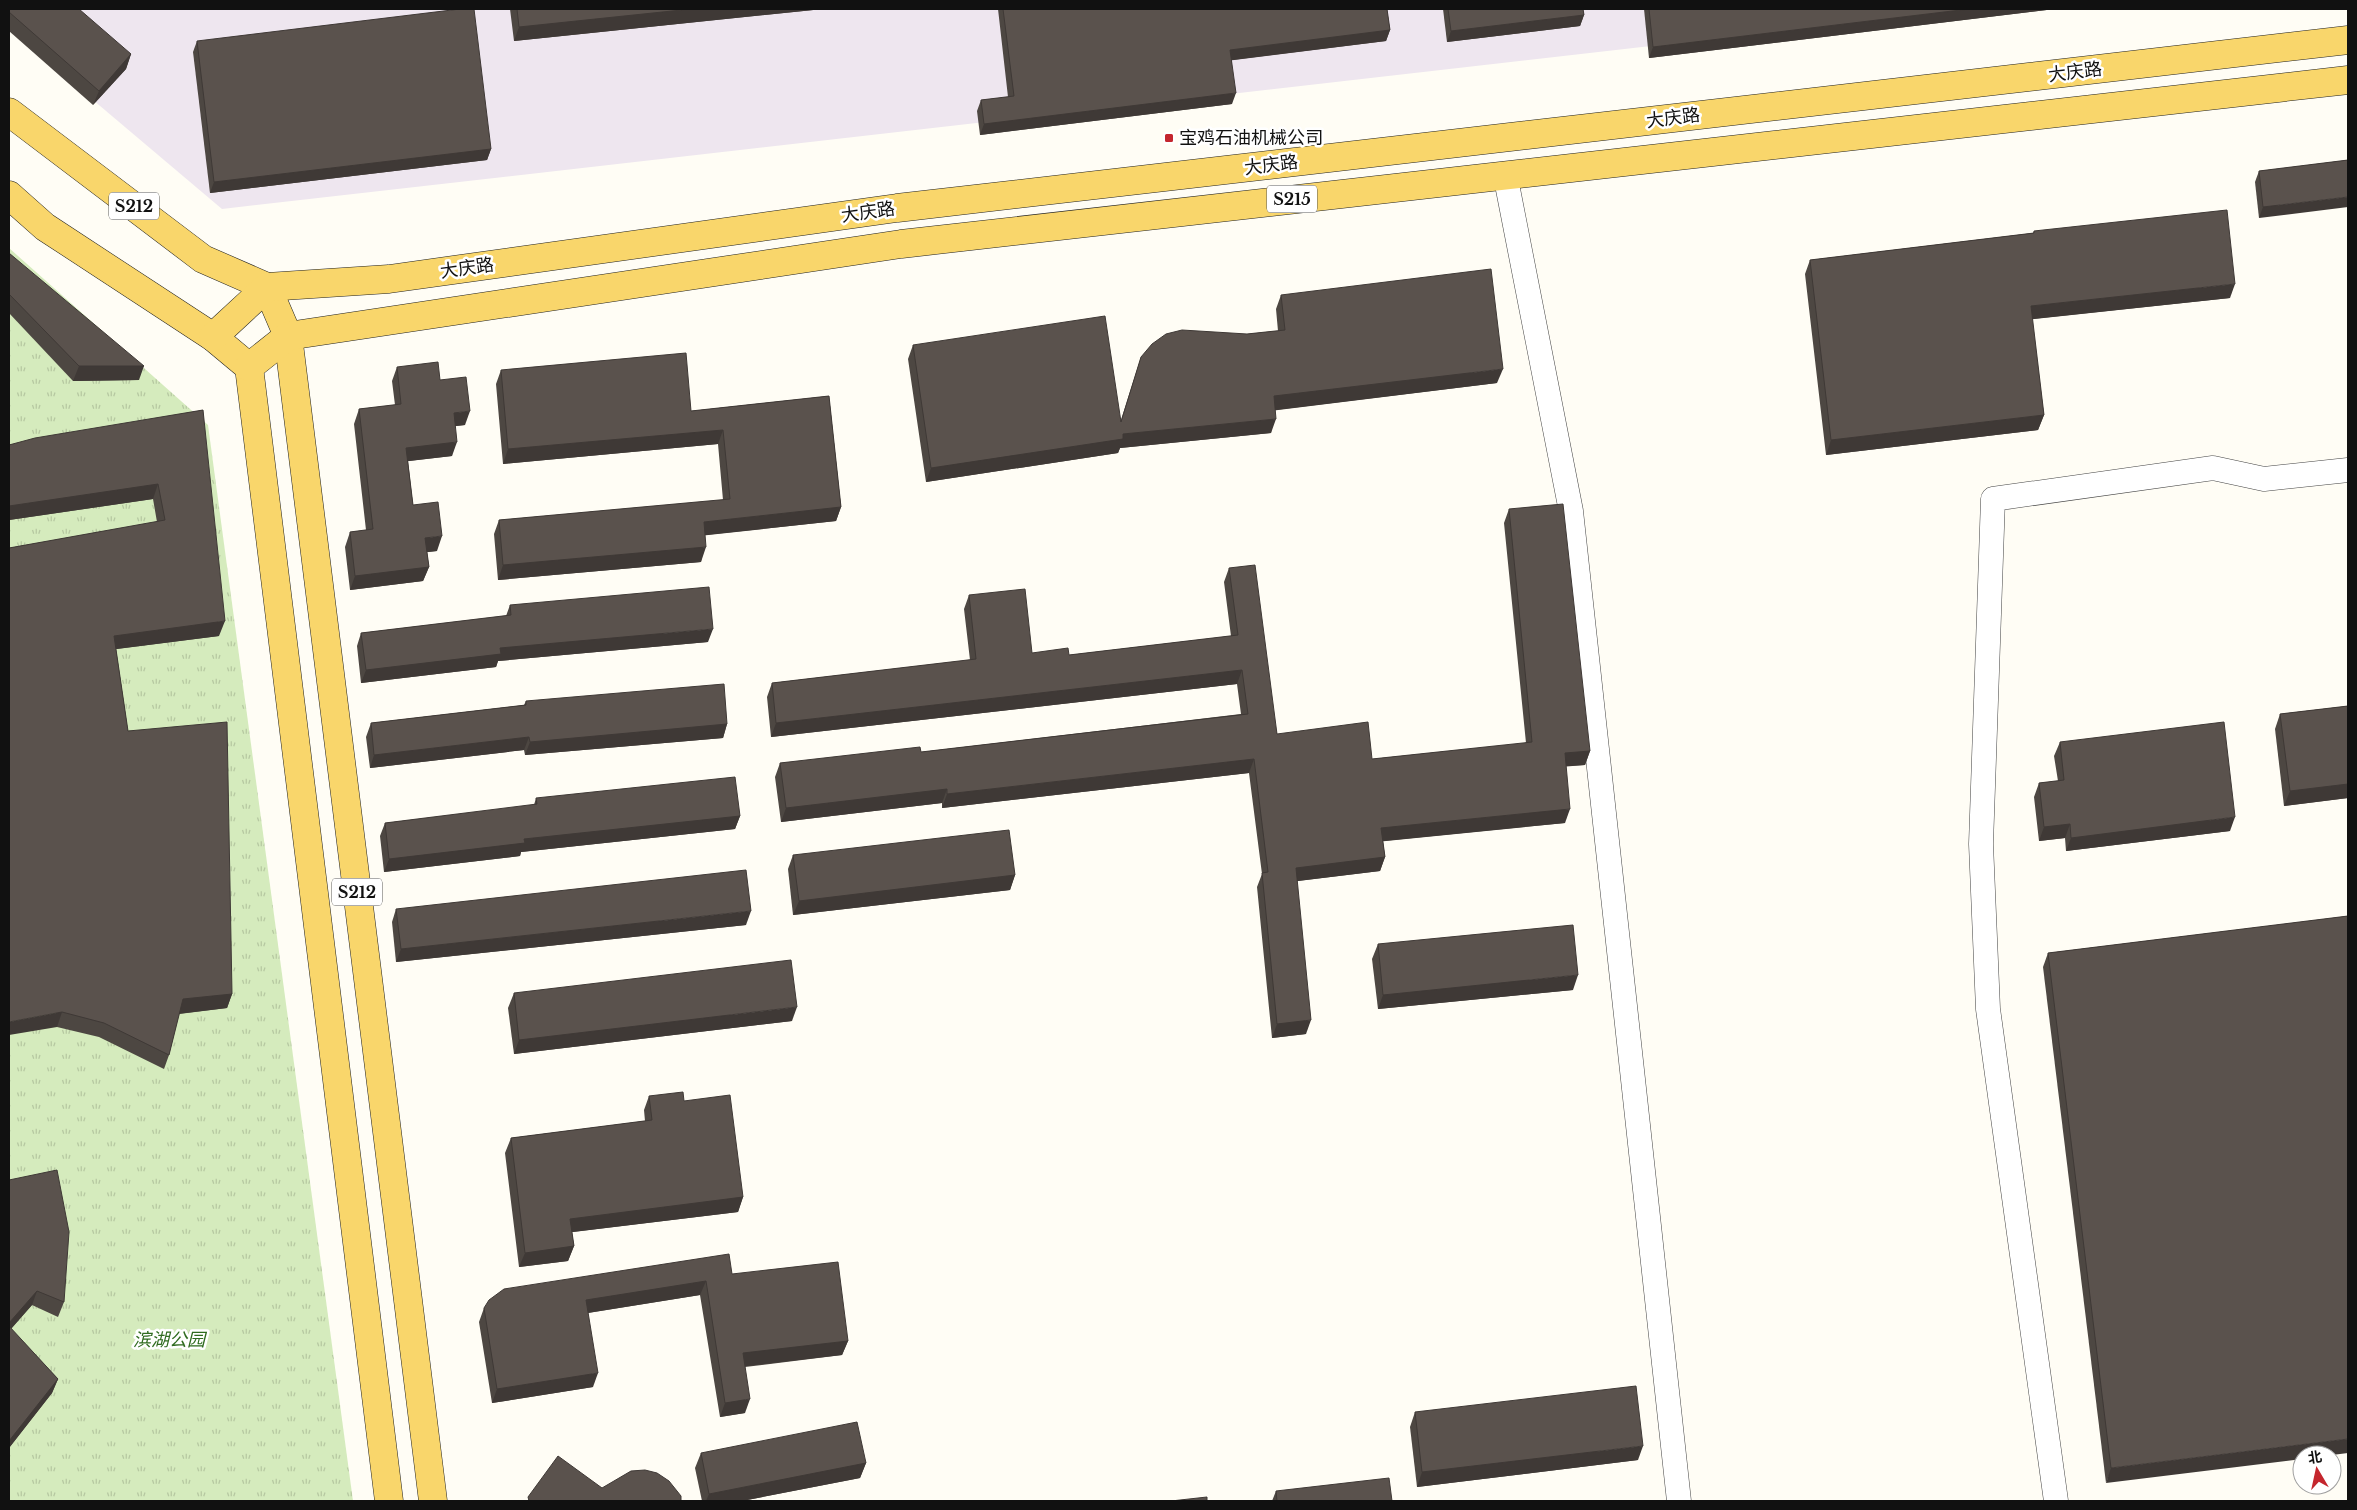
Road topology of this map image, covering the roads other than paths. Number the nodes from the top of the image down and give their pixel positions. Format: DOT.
graph roads {
  1 [pos="2348,40"];
  2 [pos="2348,80"];
  3 [pos="9,112"];
  4 [pos="1505,174"];
  5 [pos="9,195"];
  6 [pos="267,287"];
  7 [pos="288,336"];
  8 [pos="213,337"];
  9 [pos="249,367"];
  10 [pos="2348,470"];
  11 [pos="389,1501"];
  12 [pos="433,1501"];
  13 [pos="1679,1501"];
  14 [pos="2056,1501"];
  1 -- 6 [label="main road, 大庆路 / S215"];
  2 -- 4 [label="main road, 大庆路 / S215"];
  3 -- 6 [label="main road, S212"];
  4 -- 7 [label="main road, 大庆路 / S215"];
  4 -- 13 [label="street"];
  5 -- 8 [label="main road"];
  6 -- 7 [label="main road, S212"];
  6 -- 8 [label="main road"];
  7 -- 9 [label="main road, 大庆路 / S215"];
  7 -- 12 [label="main road, S212"];
  8 -- 9 [label="main road"];
  9 -- 11 [label="main road, S212"];
  10 -- 14 [label="street"];
}
